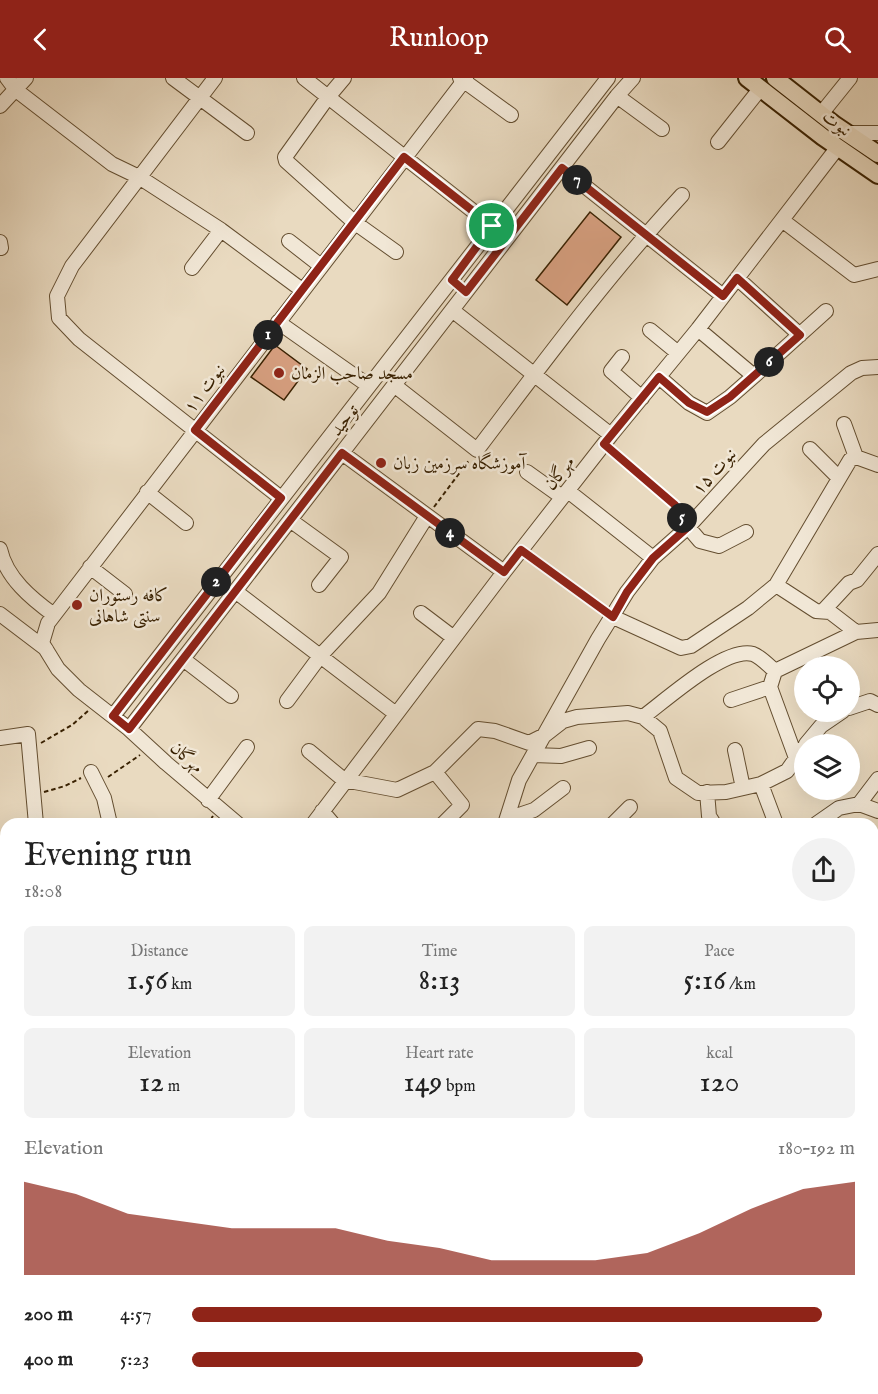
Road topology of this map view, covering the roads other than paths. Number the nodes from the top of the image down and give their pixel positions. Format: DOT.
graph roads {
  1 [pos="7,78"];
  2 [pos="26,78"];
  3 [pos="174,78"];
  4 [pos="215,78"];
  5 [pos="304,78"];
  6 [pos="344,78"];
  7 [pos="633,78"];
  8 [pos="747,78"];
  9 [pos="775,78"];
  10 [pos="850,78"];
  11 [pos="463,79"];
  12 [pos="601,80"];
  13 [pos="760,89"];
  14 [pos="16,90"];
  15 [pos="328,96"];
  16 [pos="617,96"];
  17 [pos="200,98"];
  18 [pos="0,106"];
  19 [pos="820,114"];
  20 [pos="511,115"];
  21 [pos="662,129"];
  22 [pos="247,133"];
  23 [pos="848,133"];
  24 [pos="878,133"];
  25 [pos="718,142"];
  26 [pos="838,147"];
  27 [pos="878,154"];
  28 [pos="404,157"];
  29 [pos="562,168"];
  30 [pos="878,175"];
  31 [pos="140,177"];
  32 [pos="682,195"];
  33 [pos="782,220"];
  34 [pos="354,222"];
  35 [pos="492,226"];
  36 [pos="221,230"];
  37 [pos="645,235"];
  38 [pos="289,241"];
  39 [pos="396,252"];
  40 [pos="321,266"];
  41 [pos="192,268"];
  42 [pos="878,269"];
  43 [pos="737,278"];
  44 [pos="452,280"];
  45 [pos="302,290"];
  46 [pos="466,292"];
  47 [pos="723,296"];
  48 [pos="452,310"];
  49 [pos="826,311"];
  50 [pos="278,322"];
  51 [pos="698,329"];
  52 [pos="650,330"];
  53 [pos="800,335"];
  54 [pos="678,353"];
  55 [pos="622,357"];
  56 [pos="878,367"];
  57 [pos="535,373"];
  58 [pos="754,376"];
  59 [pos="659,377"];
  60 [pos="394,385"];
  61 [pos="369,386"];
  62 [pos="642,398"];
  63 [pos="844,424"];
  64 [pos="195,430"];
  65 [pos="607,440"];
  66 [pos="810,449"];
  67 [pos="342,453"];
  68 [pos="856,457"];
  69 [pos="878,465"];
  70 [pos="526,472"];
  71 [pos="839,478"];
  72 [pos="147,492"];
  73 [pos="565,494"];
  74 [pos="281,498"];
  75 [pos="427,516"];
  76 [pos="290,520"];
  77 [pos="186,523"];
  78 [pos="688,527"];
  79 [pos="746,532"];
  80 [pos="0,549"];
  81 [pos="878,554"];
  82 [pos="653,558"];
  83 [pos="90,567"];
  84 [pos="504,572"];
  85 [pos="319,585"];
  86 [pos="776,585"];
  87 [pos="235,591"];
  88 [pos="125,594"];
  89 [pos="823,611"];
  90 [pos="421,613"];
  91 [pos="0,614"];
  92 [pos="54,615"];
  93 [pos="613,617"];
  94 [pos="878,630"];
  95 [pos="856,632"];
  96 [pos="454,638"];
  97 [pos="46,649"];
  98 [pos="321,655"];
  99 [pos="183,659"];
  100 [pos="775,671"];
  101 [pos="770,687"];
  102 [pos="231,696"];
  103 [pos="731,700"];
  104 [pos="287,701"];
  105 [pos="860,704"];
  106 [pos="878,705"];
  107 [pos="396,714"];
  108 [pos="113,716"];
  109 [pos="643,717"];
  110 [pos="827,722"];
  111 [pos="129,729"];
  112 [pos="794,734"];
  113 [pos="815,734"];
  114 [pos="545,735"];
  115 [pos="0,738"];
  116 [pos="247,747"];
  117 [pos="589,747"];
  118 [pos="735,750"];
  119 [pos="309,751"];
  120 [pos="534,755"];
  121 [pos="794,761"];
  122 [pos="435,772"];
  123 [pos="94,778"];
  124 [pos="878,779"];
  125 [pos="344,780"];
  126 [pos="761,784"];
  127 [pos="562,788"];
  128 [pos="743,788"];
  129 [pos="707,792"];
  130 [pos="208,800"];
  131 [pos="859,804"];
  132 [pos="630,807"];
  133 [pos="322,811"];
  134 [pos="878,811"];
  135 [pos="35,818"];
  136 [pos="109,818"];
  137 [pos="230,818"];
  138 [pos="317,818"];
  139 [pos="328,818"];
  140 [pos="449,818"];
  141 [pos="507,818"];
  142 [pos="514,818"];
  143 [pos="619,818"];
  144 [pos="710,818"];
  145 [pos="774,818"];
  146 [pos="825,818"];
  1 -- 14 [label="street"];
  2 -- 14 [label="street"];
  3 -- 17 [label="street"];
  4 -- 17 [label="street"];
  5 -- 15 [label="street"];
  6 -- 15 [label="street"];
  7 -- 16 [label="street, توحید"];
  8 -- 13 [label="main road, نبوت"];
  9 -- 19 [label="main road, نبوت"];
  10 -- 19 [label="street"];
  11 -- 20 [label="street"];
  11 -- 28 [label="street, نبوت ۱۱"];
  12 -- 35 [label="street, توحید"];
  13 -- 25 [label="street"];
  13 -- 26 [label="main road, نبوت"];
  14 -- 18 [label="street"];
  14 -- 31 [label="street"];
  15 -- 28 [label="street"];
  15 -- 34 [label="street"];
  16 -- 21 [label="street"];
  16 -- 29 [label="street, توحید"];
  17 -- 22 [label="street"];
  17 -- 31 [label="street"];
  19 -- 23 [label="main road, نبوت"];
  23 -- 24 [label="street"];
  23 -- 27 [label="main road, نبوت"];
  26 -- 30 [label="main road, نبوت"];
  26 -- 33 [label="street, مهرگان"];
  28 -- 34 [label="street, نبوت ۱۱"];
  28 -- 35 [label="street"];
  29 -- 37 [label="street"];
  29 -- 46 [label="street, توحید"];
  31 -- 36 [label="street"];
  31 -- 64 [label="street"];
  32 -- 37 [label="street"];
  33 -- 42 [label="street"];
  33 -- 43 [label="street, مهرگان"];
  34 -- 39 [label="street"];
  34 -- 40 [label="street, نبوت ۱۱"];
  35 -- 44 [label="street, توحید"];
  36 -- 41 [label="street"];
  36 -- 45 [label="street"];
  37 -- 47 [label="street"];
  37 -- 57 [label="street"];
  38 -- 40 [label="street"];
  40 -- 45 [label="street, نبوت ۱۱"];
  43 -- 47 [label="street, مهرگان"];
  43 -- 53 [label="street"];
  44 -- 46 [label="street"];
  44 -- 61 [label="street, توحید"];
  45 -- 50 [label="street, نبوت ۱۱"];
  46 -- 48 [label="street, توحید"];
  47 -- 51 [label="street, مهرگان"];
  48 -- 57 [label="street"];
  48 -- 60 [label="street, توحید"];
  49 -- 53 [label="street"];
  50 -- 61 [label="street"];
  50 -- 64 [label="street, نبوت ۱۱"];
  51 -- 54 [label="street, مهرگان"];
  51 -- 58 [label="street"];
  52 -- 54 [label="street"];
  53 -- 58 [label="street"];
  54 -- 59 [label="street, مهرگان"];
  55 -- 62 [label="street"];
  56 -- 78 [label="street, نبوت ۱۵"];
  57 -- 60 [label="street"];
  57 -- 65 [label="street"];
  58 -- 59 [label="street"];
  59 -- 62 [label="street, مهرگان"];
  60 -- 67 [label="street, توحید"];
  61 -- 74 [label="street, توحید"];
  62 -- 65 [label="street, مهرگان"];
  63 -- 68 [label="street"];
  64 -- 72 [label="street, نبوت ۱۱"];
  64 -- 74 [label="street"];
  65 -- 73 [label="street, مهرگان"];
  66 -- 71 [label="street"];
  67 -- 75 [label="street"];
  67 -- 76 [label="street, توحید"];
  68 -- 69 [label="street"];
  68 -- 71 [label="street"];
  70 -- 73 [label="street"];
  71 -- 86 [label="street"];
  72 -- 77 [label="street"];
  72 -- 83 [label="street, نبوت ۱۱"];
  73 -- 82 [label="street"];
  73 -- 84 [label="street, مهرگان"];
  74 -- 108 [label="street, توحید"];
  75 -- 84 [label="street"];
  75 -- 98 [label="street"];
  76 -- 85 [label="street"];
  76 -- 87 [label="street, توحید"];
  78 -- 79 [label="street"];
  78 -- 82 [label="street, نبوت ۱۵"];
  80 -- 92 [label="street"];
  81 -- 89 [label="street"];
  82 -- 93 [label="street, نبوت ۱۵"];
  83 -- 88 [label="street"];
  83 -- 92 [label="street, نبوت ۱۱"];
  84 -- 96 [label="street, مهرگان"];
  86 -- 89 [label="street"];
  86 -- 93 [label="street"];
  87 -- 98 [label="street"];
  87 -- 99 [label="street, توحید"];
  89 -- 95 [label="street"];
  90 -- 96 [label="street"];
  91 -- 97 [label="street"];
  92 -- 97 [label="street, نبوت ۱۱"];
  93 -- 114 [label="street, نبوت ۱۵"];
  94 -- 95 [label="street"];
  95 -- 100 [label="street"];
  96 -- 107 [label="street, مهرگان"];
  97 -- 108 [label="street"];
  98 -- 104 [label="street"];
  98 -- 107 [label="street"];
  99 -- 102 [label="street"];
  99 -- 111 [label="street, توحید"];
  100 -- 101 [label="street"];
  100 -- 109 [label="street"];
  101 -- 103 [label="street"];
  101 -- 112 [label="street"];
  105 -- 106 [label="street"];
  107 -- 125 [label="street, مهرگان"];
  108 -- 111 [label="street, مهرگان"];
  109 -- 114 [label="street"];
  109 -- 129 [label="street"];
  110 -- 113 [label="street"];
  111 -- 130 [label="street, مهرگان"];
  114 -- 120 [label="street, نبوت ۱۵"];
  114 -- 122 [label="street"];
  115 -- 135 [label="street"];
  116 -- 130 [label="street"];
  117 -- 120 [label="street"];
  118 -- 128 [label="street"];
  119 -- 125 [label="street"];
  120 -- 141 [label="street, نبوت ۱۵"];
  121 -- 126 [label="street"];
  122 -- 125 [label="street"];
  122 -- 140 [label="street"];
  123 -- 136 [label="street"];
  124 -- 131 [label="street"];
  125 -- 133 [label="street, مهرگان"];
  126 -- 128 [label="street"];
  126 -- 145 [label="street"];
  127 -- 142 [label="street"];
  128 -- 129 [label="street"];
  129 -- 144 [label="street"];
  130 -- 137 [label="street, مهرگان"];
  131 -- 134 [label="street"];
  131 -- 146 [label="street"];
  132 -- 143 [label="street"];
  133 -- 138 [label="street, مهرگان"];
  133 -- 139 [label="street"];
}
